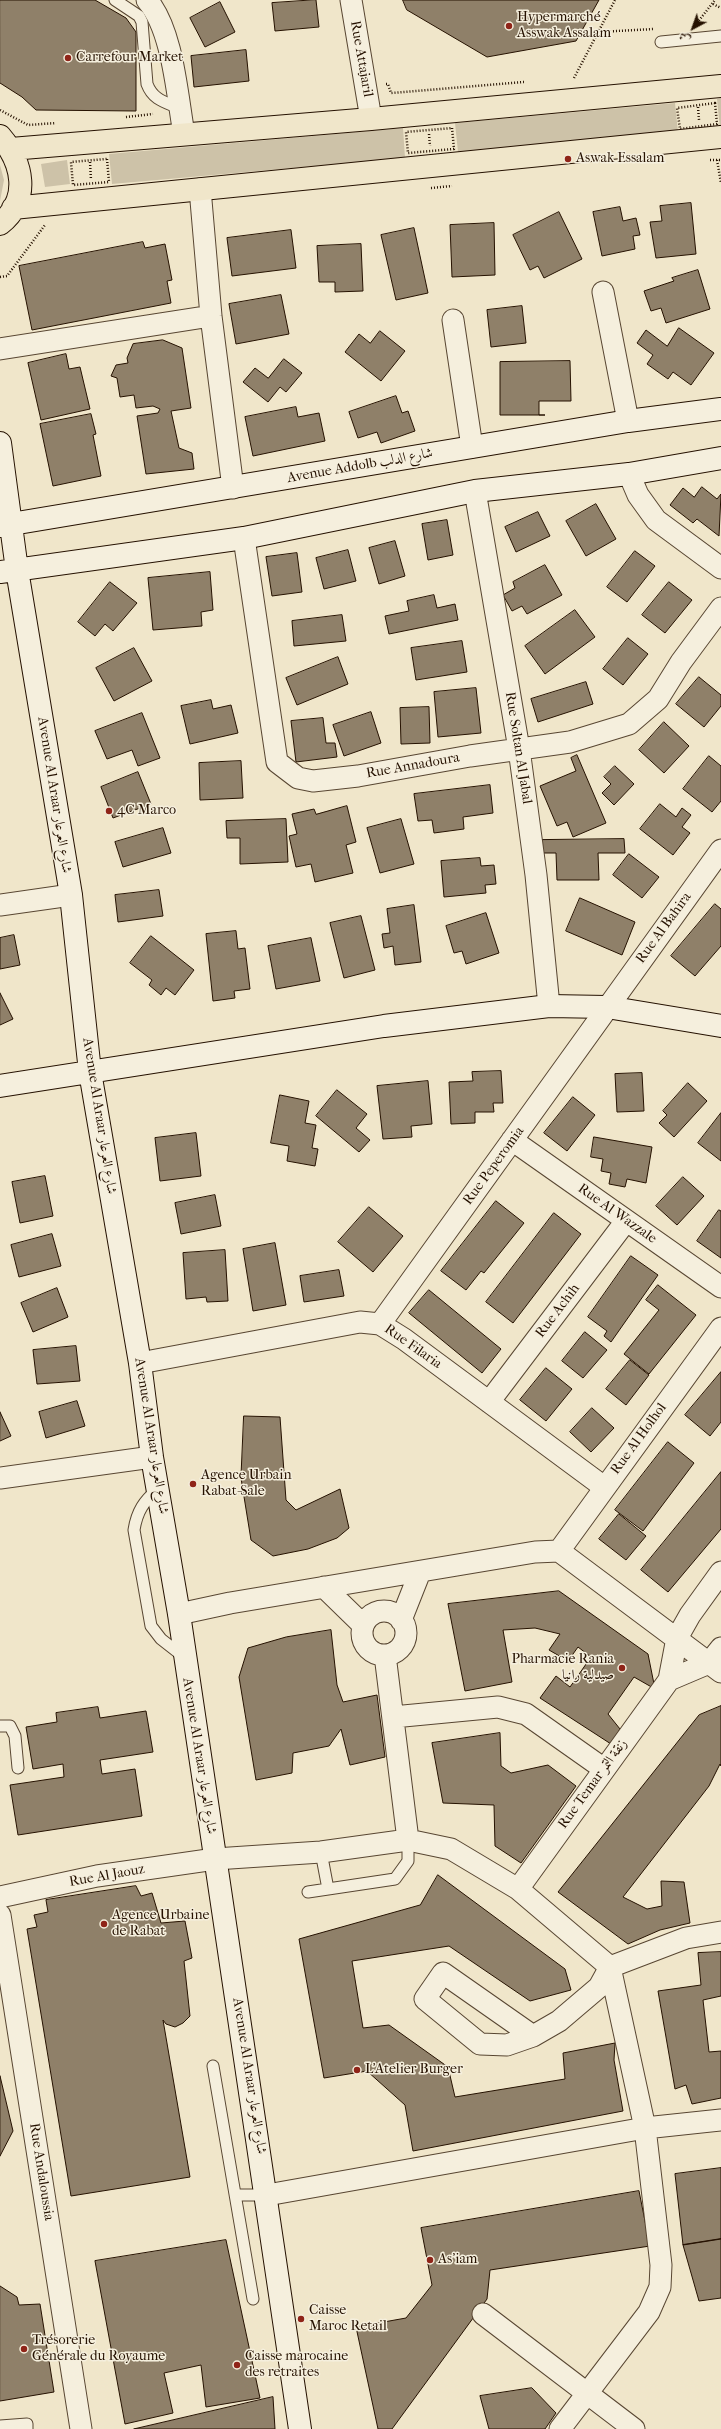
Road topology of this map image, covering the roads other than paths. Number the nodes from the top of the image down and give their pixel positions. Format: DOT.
graph roads {
  1 [pos="115,0"];
  2 [pos="147,0"];
  3 [pos="351,0"];
  4 [pos="721,36"];
  5 [pos="660,42"];
  6 [pos="721,86"];
  7 [pos="179,108"];
  8 [pos="372,119"];
  9 [pos="184,134"];
  10 [pos="721,138"];
  11 [pos="6,143"];
  12 [pos="200,189"];
  13 [pos="7,216"];
  14 [pos="602,292"];
  15 [pos="211,316"];
  16 [pos="453,320"];
  17 [pos="0,348"];
  18 [pos="721,409"];
  19 [pos="628,421"];
  20 [pos="0,443"];
  21 [pos="472,447"];
  22 [pos="721,458"];
  23 [pos="630,474"];
  24 [pos="233,488"];
  25 [pos="474,491"];
  26 [pos="6,524"];
  27 [pos="244,538"];
  28 [pos="721,568"];
  29 [pos="9,571"];
  30 [pos="721,608"];
  31 [pos="519,748"];
  32 [pos="721,850"];
  33 [pos="71,895"];
  34 [pos="0,905"];
  35 [pos="549,1006"];
  36 [pos="606,1007"];
  37 [pos="721,1026"];
  38 [pos="90,1072"];
  39 [pos="0,1086"];
  40 [pos="512,1140"];
  41 [pos="626,1221"];
  42 [pos="721,1287"];
  43 [pos="380,1324"];
  44 [pos="721,1328"];
  45 [pos="140,1363"];
  46 [pos="489,1402"];
  47 [pos="152,1457"];
  48 [pos="0,1478"];
  49 [pos="604,1487"];
  50 [pos="159,1489"];
  51 [pos="559,1551"];
  52 [pos="420,1572"];
  53 [pos="721,1572"];
  54 [pos="324,1587"];
  55 [pos="179,1614"];
  56 [pos="401,1620"];
  57 [pos="363,1625"];
  58 [pos="677,1638"];
  59 [pos="385,1655"];
  60 [pos="184,1658"];
  61 [pos="717,1661"];
  62 [pos="669,1680"];
  63 [pos="393,1717"];
  64 [pos="0,1726"];
  65 [pos="18,1768"];
  66 [pos="604,1769"];
  67 [pos="408,1840"];
  68 [pos="321,1852"];
  69 [pos="215,1859"];
  70 [pos="328,1889"];
  71 [pos="518,1889"];
  72 [pos="308,1892"];
  73 [pos="0,1897"];
  74 [pos="0,1915"];
  75 [pos="721,1932"];
  76 [pos="610,1967"];
  77 [pos="534,2036"];
  78 [pos="213,2066"];
  79 [pos="721,2120"];
  80 [pos="645,2128"];
  81 [pos="236,2194"];
  82 [pos="267,2195"];
  83 [pos="253,2299"];
  84 [pos="483,2314"];
  85 [pos="586,2393"];
  86 [pos="0,2426"];
  87 [pos="27,2429"];
  88 [pos="81,2429"];
  89 [pos="300,2429"];
  90 [pos="560,2429"];
  91 [pos="634,2429"];
  1 -- 7 [label="lane"];
  2 -- 7 [label="street"];
  3 -- 8 [label="street, Rue Attajaril"];
  4 -- 5 [label="lane"];
  6 -- 8 [label="main road"];
  7 -- 9 [label="street"];
  8 -- 9 [label="main road"];
  9 -- 11 [label="main road"];
  10 -- 12 [label="main road"];
  11 -- 13 [label="main road"];
  12 -- 13 [label="main road"];
  12 -- 15 [label="street"];
  14 -- 19 [label="street"];
  15 -- 17 [label="street"];
  15 -- 24 [label="street"];
  16 -- 21 [label="street"];
  18 -- 19 [label="street, Avenue Addolb شارع الدلب"];
  19 -- 21 [label="street, Avenue Addolb شارع الدلب"];
  20 -- 26 [label="street, Avenue Al Araar شارع العرعار"];
  21 -- 24 [label="street, Avenue Addolb شارع الدلب"];
  22 -- 23 [label="street"];
  23 -- 25 [label="street"];
  23 -- 28 [label="street"];
  24 -- 26 [label="street, Avenue Addolb شارع الدلب"];
  25 -- 27 [label="street"];
  25 -- 31 [label="street, Rue Soltan Al Jabal"];
  26 -- 29 [label="street, Avenue Al Araar شارع العرعار"];
  27 -- 29 [label="street"];
  27 -- 31 [label="street, Rue Annadoura"];
  29 -- 33 [label="street, Avenue Al Araar شارع العرعار"];
  30 -- 31 [label="street, Rue Annadoura"];
  31 -- 35 [label="street, Rue Soltan Al Jabal"];
  32 -- 36 [label="street, Rue Al Bahira"];
  33 -- 34 [label="street"];
  33 -- 38 [label="street, Avenue Al Araar شارع العرعار"];
  35 -- 36 [label="street"];
  35 -- 38 [label="street"];
  36 -- 37 [label="street"];
  36 -- 40 [label="street, Rue Peperomia"];
  38 -- 39 [label="street"];
  38 -- 45 [label="street, Avenue Al Araar شارع العرعار"];
  40 -- 41 [label="street, Rue Al Wazzale"];
  40 -- 43 [label="street, Rue Peperomia"];
  41 -- 42 [label="street, Rue Al Wazzale"];
  41 -- 46 [label="street, Rue Achih"];
  43 -- 45 [label="street, Rue Filaria"];
  43 -- 46 [label="street, Rue Filaria"];
  44 -- 49 [label="street, Rue Al Holhol"];
  45 -- 47 [label="street, Avenue Al Araar شارع العرعار"];
  46 -- 49 [label="street, Rue Filaria"];
  47 -- 48 [label="street"];
  47 -- 50 [label="street, Avenue Al Araar شارع العرعار"];
  49 -- 51 [label="street, Rue Al Holhol"];
  50 -- 55 [label="street, Avenue Al Araar شارع العرعار"];
  50 -- 60 [label="lane"];
  51 -- 52 [label="street"];
  51 -- 58 [label="street"];
  52 -- 54 [label="street"];
  52 -- 56 [label="street"];
  53 -- 58 [label="street"];
  54 -- 55 [label="street"];
  54 -- 57 [label="street"];
  55 -- 60 [label="street, Avenue Al Araar شارع العرعار"];
  56 -- 57 [label="street"];
  56 -- 59 [label="street"];
  57 -- 59 [label="street"];
  58 -- 61 [label="street"];
  58 -- 62 [label="street"];
  59 -- 63 [label="street"];
  60 -- 69 [label="street, Avenue Al Araar شارع العرعار"];
  61 -- 62 [label="street"];
  62 -- 66 [label="street, Rue Temar زنقة التمر"];
  63 -- 66 [label="street"];
  63 -- 67 [label="street"];
  64 -- 65 [label="lane"];
  66 -- 71 [label="street, Rue Temar زنقة التمر"];
  67 -- 68 [label="street, Rue Al Jaouz"];
  67 -- 70 [label="lane"];
  67 -- 71 [label="street, Rue Al Jaouz"];
  68 -- 69 [label="street, Rue Al Jaouz"];
  68 -- 70 [label="lane"];
  69 -- 73 [label="street, Rue Al Jaouz"];
  69 -- 82 [label="street, Avenue Al Araar شارع العرعار"];
  70 -- 72 [label="lane"];
  71 -- 76 [label="street, Rue Al Jaouz"];
  74 -- 88 [label="street, Rue Andaloussia"];
  75 -- 76 [label="street"];
  76 -- 77 [label="street"];
  76 -- 80 [label="street"];
  77 -- 77 [label="street"];
  78 -- 81 [label="lane"];
  79 -- 80 [label="street"];
  80 -- 82 [label="street"];
  80 -- 85 [label="street"];
  81 -- 82 [label="lane"];
  81 -- 83 [label="lane"];
  82 -- 89 [label="street, Avenue Al Araar شارع العرعار"];
  84 -- 85 [label="street"];
  85 -- 90 [label="street"];
  85 -- 91 [label="street"];
  86 -- 87 [label="lane"];
}
